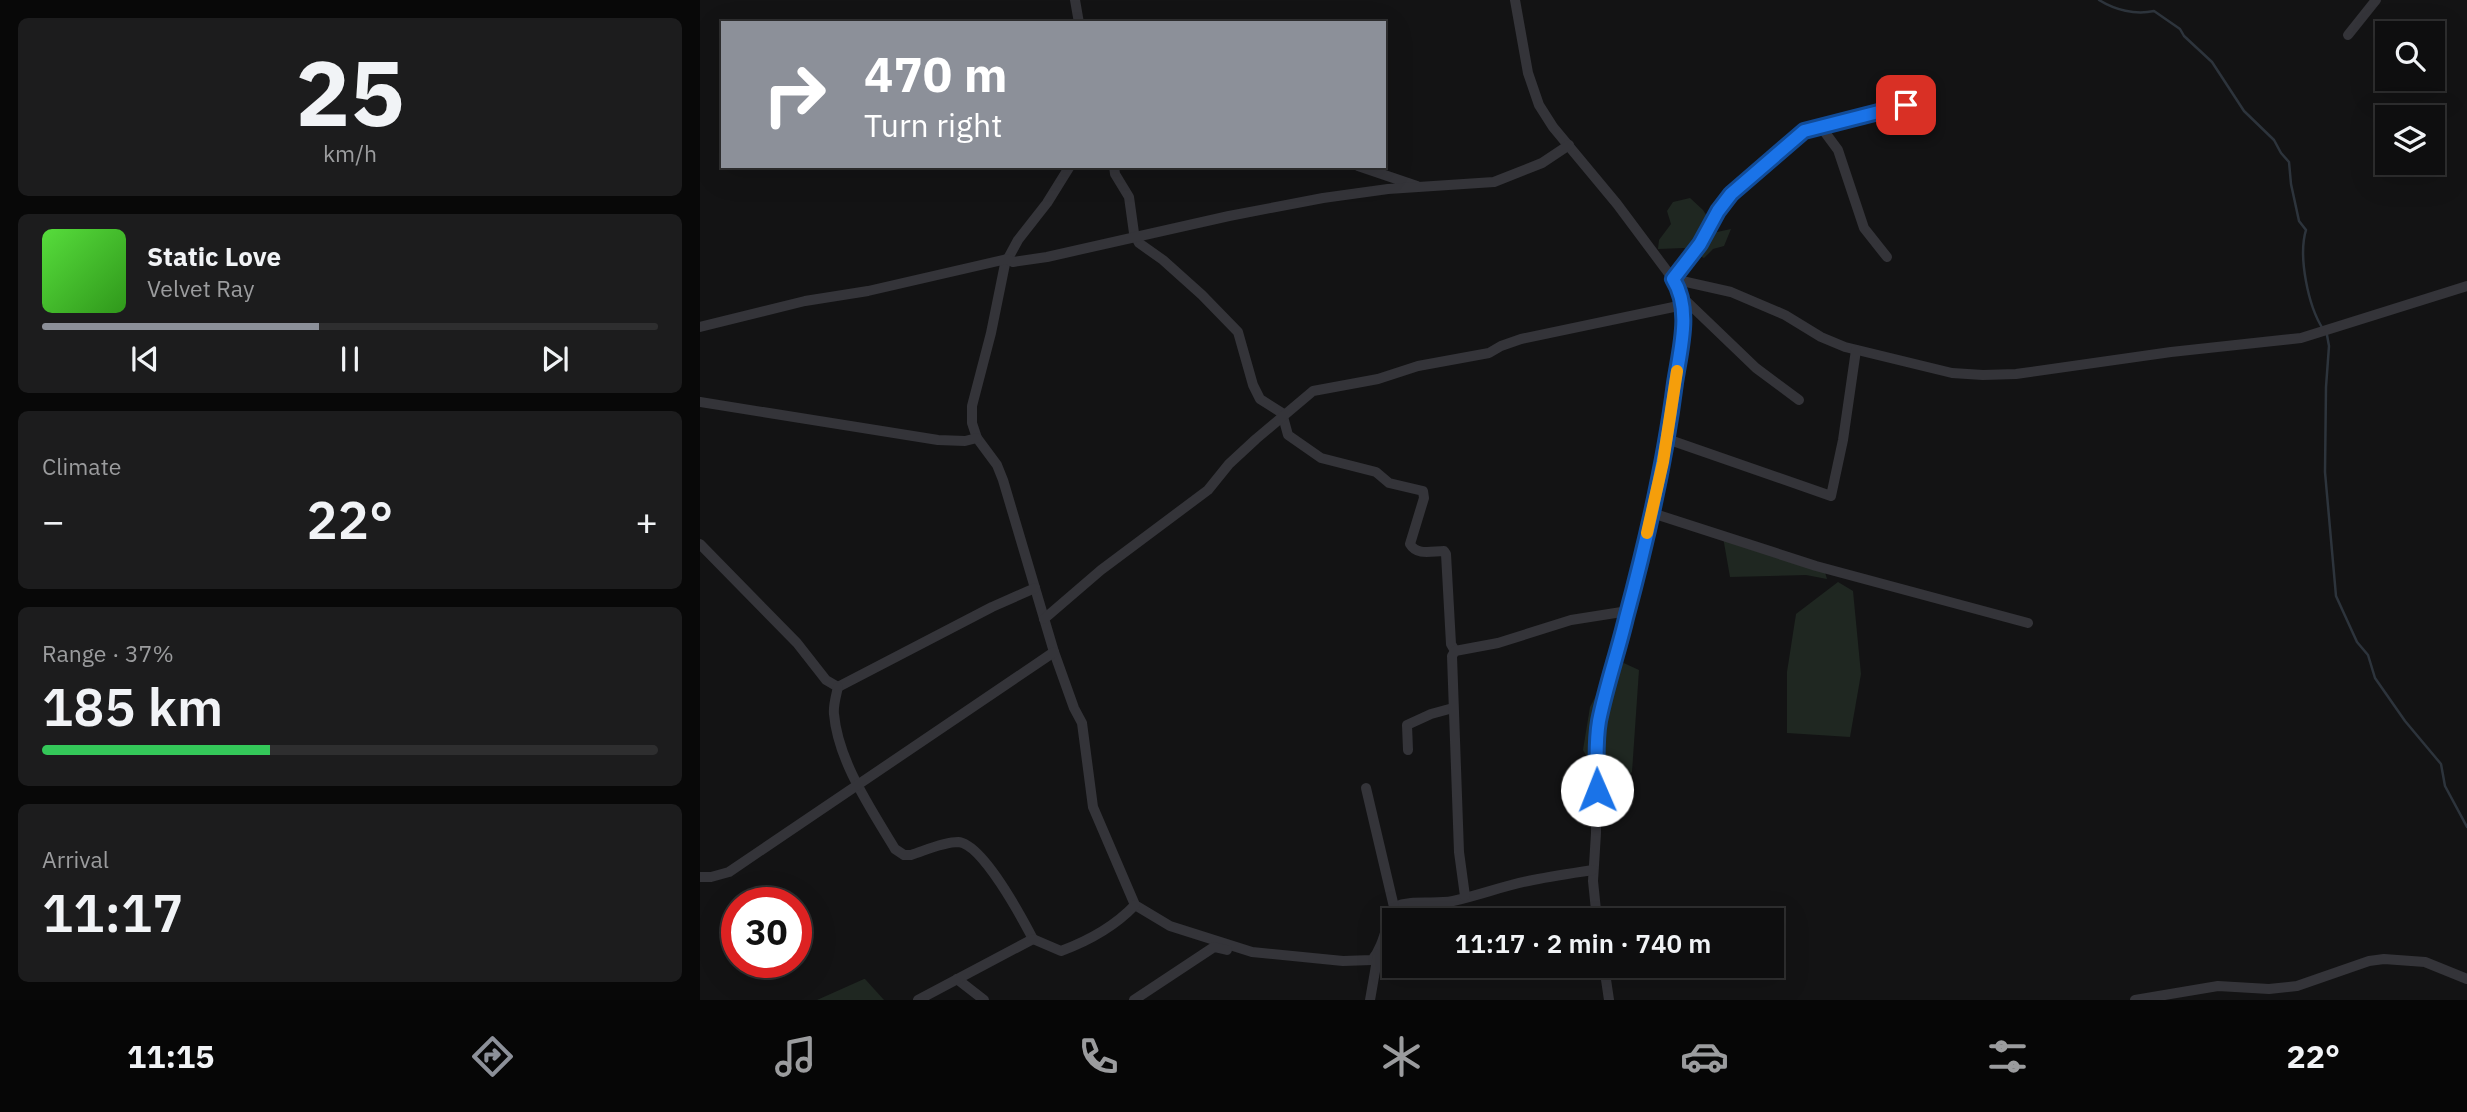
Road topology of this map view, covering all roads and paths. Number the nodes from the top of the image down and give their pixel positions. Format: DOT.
graph roads {
  1 [pos="1075,0"];
  2 [pos="1515,0"];
  3 [pos="2376,0"];
  4 [pos="1079,21"];
  5 [pos="2348,35"];
  6 [pos="1906,105"];
  7 [pos="1821,127"];
  8 [pos="1569,145"];
  9 [pos="1068,168"];
  10 [pos="1114,168"];
  11 [pos="1364,168"];
  12 [pos="1421,187"];
  13 [pos="1137,238"];
  14 [pos="1887,257"];
  15 [pos="1007,259"];
  16 [pos="1673,279"];
  17 [pos="2467,286"];
  18 [pos="1681,300"];
  19 [pos="700,327"];
  20 [pos="1856,350"];
  21 [pos="1799,400"];
  22 [pos="700,402"];
  23 [pos="1284,418"];
  24 [pos="977,438"];
  25 [pos="1667,439"];
  26 [pos="1651,513"];
  27 [pos="700,544"];
  28 [pos="1035,588"];
  29 [pos="1628,611"];
  30 [pos="1044,619"];
  31 [pos="2028,623"];
  32 [pos="1455,651"];
  33 [pos="1054,652"];
  34 [pos="838,687"];
  35 [pos="1453,708"];
  36 [pos="1408,750"];
  37 [pos="858,786"];
  38 [pos="1366,788"];
  39 [pos="1593,870"];
  40 [pos="700,877"];
  41 [pos="1465,896"];
  42 [pos="1135,905"];
  43 [pos="1394,907"];
  44 [pos="1596,908"];
  45 [pos="1033,939"];
  46 [pos="1378,953"];
  47 [pos="1291,957"];
  48 [pos="1606,978"];
  49 [pos="957,979"];
  50 [pos="2467,979"];
  51 [pos="918,1000"];
  52 [pos="984,1000"];
  53 [pos="1133,1000"];
  54 [pos="1370,1000"];
  55 [pos="1609,1000"];
  56 [pos="2135,1000"];
  1 -- 4 [label="street"];
  2 -- 8 [label="street"];
  3 -- 5 [label="street"];
  6 -- 7 [label="street"];
  7 -- 14 [label="street"];
  7 -- 16 [label="street"];
  8 -- 12 [label="street"];
  8 -- 16 [label="street"];
  9 -- 15 [label="street"];
  10 -- 13 [label="street"];
  11 -- 12 [label="street"];
  12 -- 13 [label="street"];
  13 -- 15 [label="street"];
  13 -- 23 [label="street"];
  15 -- 19 [label="street"];
  15 -- 24 [label="street"];
  16 -- 18 [label="street"];
  16 -- 20 [label="street"];
  17 -- 20 [label="street"];
  18 -- 21 [label="street"];
  18 -- 23 [label="street"];
  18 -- 25 [label="street"];
  20 -- 25 [label="street"];
  22 -- 24 [label="street"];
  23 -- 30 [label="street"];
  23 -- 32 [label="street"];
  24 -- 28 [label="street"];
  25 -- 26 [label="street"];
  26 -- 29 [label="street"];
  26 -- 31 [label="street"];
  27 -- 34 [label="street"];
  28 -- 30 [label="street"];
  28 -- 34 [label="street"];
  29 -- 32 [label="street"];
  29 -- 39 [label="street"];
  30 -- 33 [label="street"];
  32 -- 35 [label="street"];
  33 -- 37 [label="street"];
  33 -- 42 [label="street"];
  34 -- 37 [label="street"];
  35 -- 36 [label="street"];
  35 -- 41 [label="street"];
  37 -- 40 [label="street"];
  37 -- 45 [label="street"];
  38 -- 43 [label="street"];
  39 -- 41 [label="street"];
  39 -- 44 [label="street"];
  41 -- 43 [label="street"];
  42 -- 45 [label="street"];
  42 -- 47 [label="street"];
  43 -- 46 [label="street"];
  45 -- 49 [label="street"];
  46 -- 47 [label="street"];
  46 -- 54 [label="street"];
  47 -- 53 [label="street"];
  48 -- 55 [label="street"];
  49 -- 51 [label="street"];
  49 -- 52 [label="street"];
  50 -- 56 [label="street"];
}
